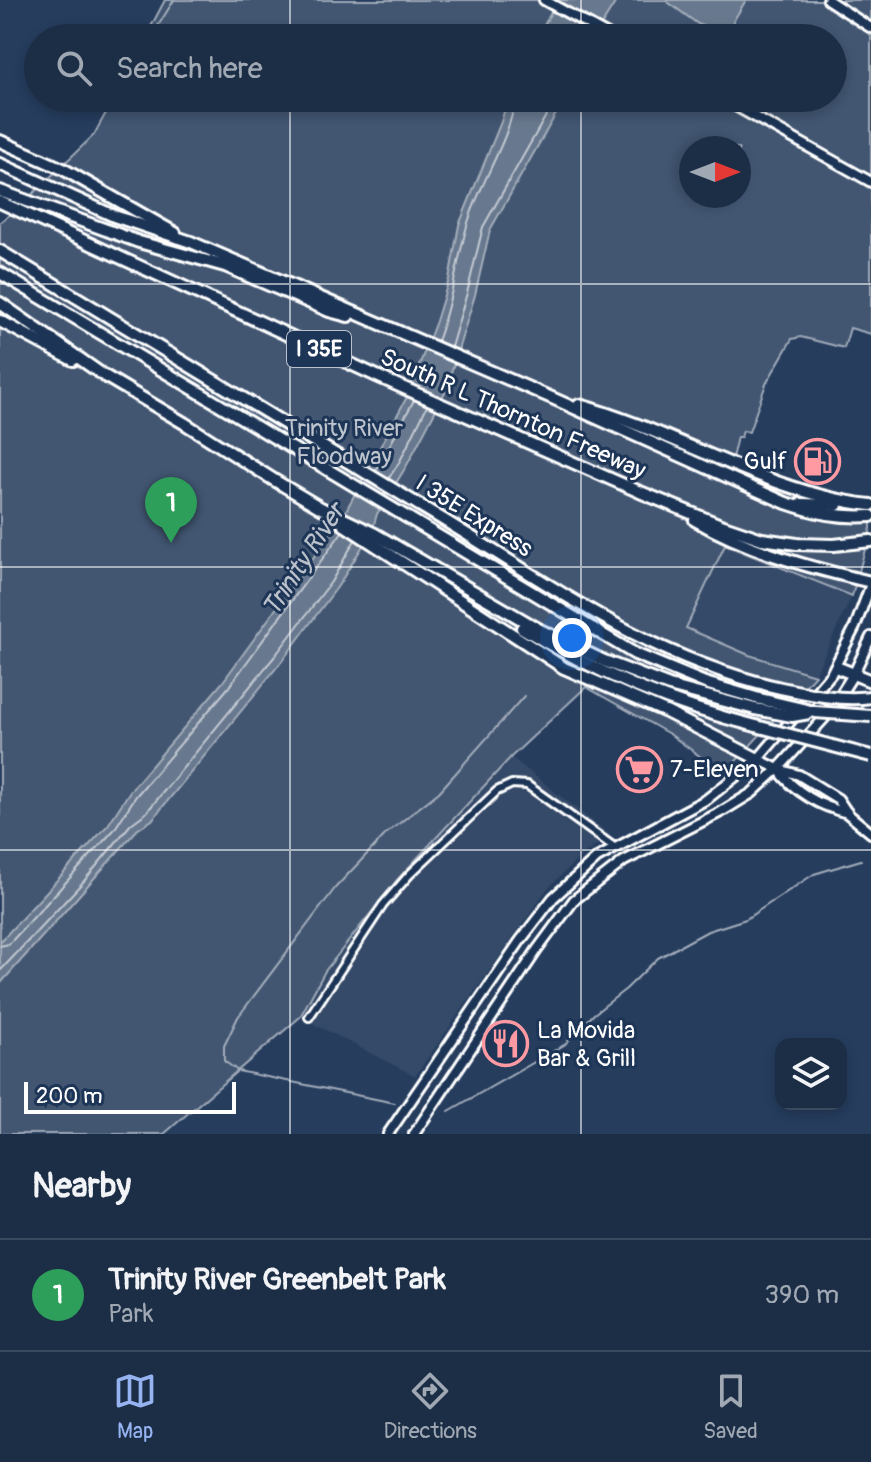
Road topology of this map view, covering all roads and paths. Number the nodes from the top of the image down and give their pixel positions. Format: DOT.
graph roads {
  1 [pos="544,0"];
  2 [pos="828,0"];
  3 [pos="588,24"];
  4 [pos="871,28"];
  5 [pos="746,112"];
  6 [pos="0,141"];
  7 [pos="0,164"];
  8 [pos="871,182"];
  9 [pos="0,191"];
  10 [pos="0,202"];
  11 [pos="191,242"];
  12 [pos="0,251"];
  13 [pos="0,273"];
  14 [pos="0,303"];
  15 [pos="0,313"];
  16 [pos="0,321"];
  17 [pos="385,326"];
  18 [pos="55,351"];
  19 [pos="103,375"];
  20 [pos="552,398"];
  21 [pos="662,501"];
  22 [pos="786,503"];
  23 [pos="871,504"];
  24 [pos="321,508"];
  25 [pos="871,516"];
  26 [pos="871,541"];
  27 [pos="871,583"];
  28 [pos="860,615"];
  29 [pos="871,635"];
  30 [pos="602,665"];
  31 [pos="836,667"];
  32 [pos="854,673"];
  33 [pos="871,681"];
  34 [pos="871,697"];
  35 [pos="756,704"];
  36 [pos="871,716"];
  37 [pos="871,756"];
  38 [pos="758,759"];
  39 [pos="778,769"];
  40 [pos="692,808"];
  41 [pos="848,814"];
  42 [pos="699,823"];
  43 [pos="871,833"];
  44 [pos="614,847"];
  45 [pos="624,861"];
  46 [pos="309,1017"];
  47 [pos="445,1052"];
  48 [pos="461,1062"];
  49 [pos="388,1134"];
  50 [pos="414,1134"];
  1 -- 3 [label="main road"];
  2 -- 4 [label="main road"];
  5 -- 8 [label="main road"];
  6 -- 11 [label="highway"];
  7 -- 11 [label="highway"];
  9 -- 17 [label="highway"];
  10 -- 21 [label="highway, South R L Thornton Freeway / I 35E"];
  11 -- 17 [label="highway"];
  12 -- 34 [label="highway, I 35E Express, bridge"];
  13 -- 35 [label="highway"];
  14 -- 19 [label="highway"];
  15 -- 18 [label="highway"];
  16 -- 18 [label="highway"];
  17 -- 20 [label="highway"];
  18 -- 19 [label="highway"];
  19 -- 24 [label="highway"];
  20 -- 22 [label="highway"];
  20 -- 23 [label="highway"];
  21 -- 26 [label="highway, I 35E"];
  21 -- 27 [label="highway"];
  22 -- 23 [label="highway"];
  22 -- 25 [label="highway"];
  24 -- 30 [label="highway"];
  24 -- 38 [label="highway"];
  27 -- 28 [label="main road"];
  28 -- 29 [label="main road"];
  28 -- 31 [label="main road"];
  29 -- 32 [label="main road"];
  30 -- 35 [label="highway"];
  30 -- 37 [label="highway, bridge"];
  31 -- 32 [label="highway"];
  31 -- 38 [label="main road"];
  32 -- 33 [label="highway"];
  32 -- 39 [label="main road"];
  35 -- 36 [label="highway, bridge"];
  38 -- 39 [label="main road"];
  38 -- 40 [label="main road"];
  39 -- 41 [label="main road"];
  39 -- 41 [label="main road"];
  39 -- 42 [label="main road"];
  40 -- 42 [label="main road"];
  40 -- 44 [label="main road"];
  41 -- 43 [label="main road"];
  42 -- 45 [label="main road"];
  44 -- 45 [label="main road"];
  44 -- 46 [label="street"];
  44 -- 47 [label="main road"];
  45 -- 48 [label="main road"];
  47 -- 48 [label="main road"];
  47 -- 49 [label="main road"];
  48 -- 50 [label="main road"];
}
